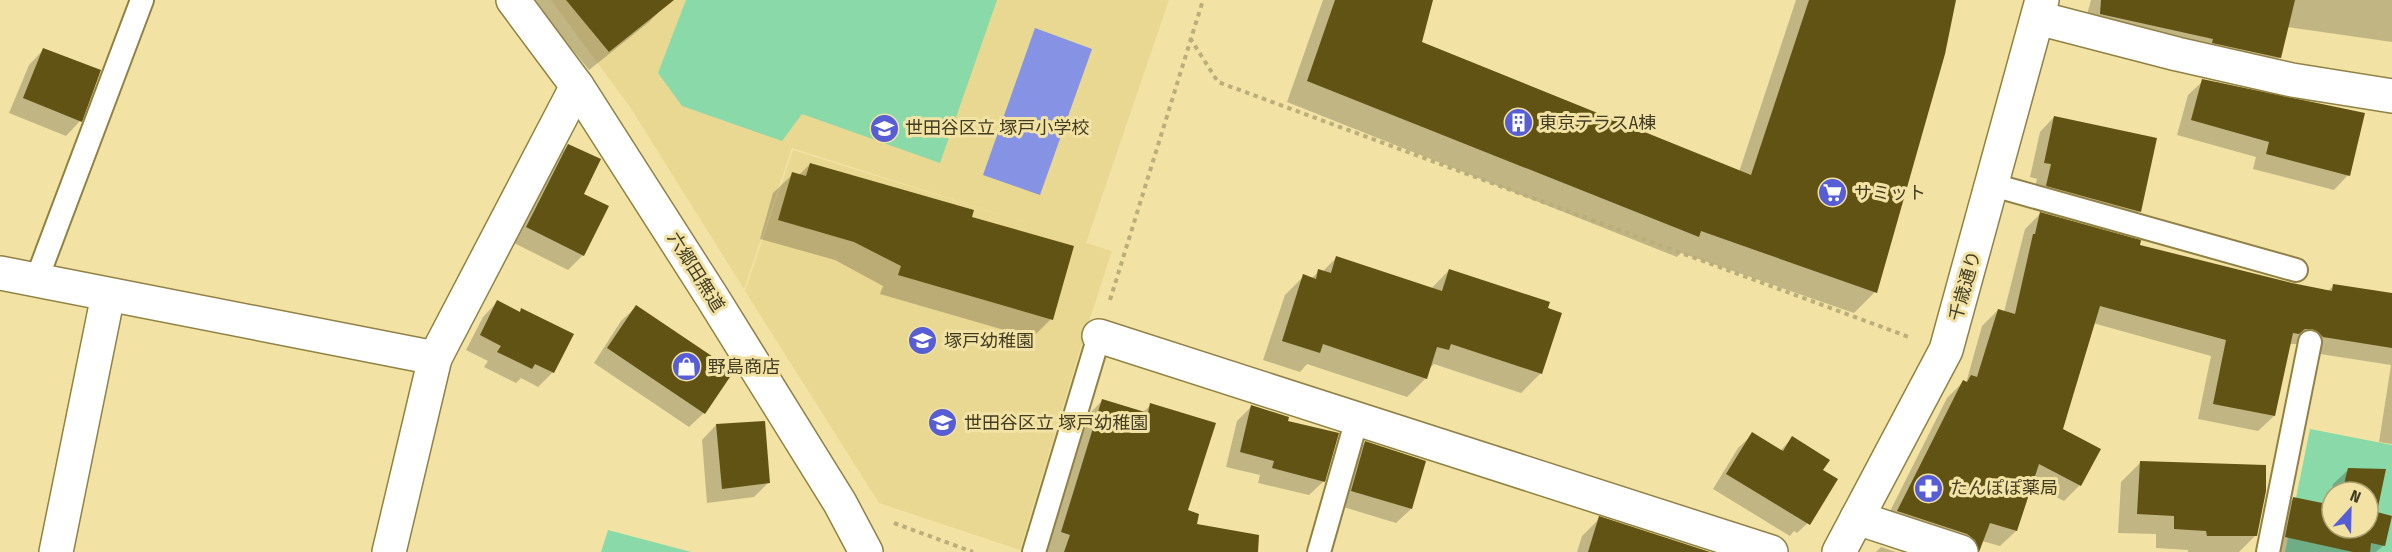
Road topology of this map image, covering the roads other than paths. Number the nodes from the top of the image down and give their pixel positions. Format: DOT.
graph roads {
  1 [pos="142,0"];
  2 [pos="513,0"];
  3 [pos="2040,9"];
  4 [pos="577,86"];
  5 [pos="2392,96"];
  6 [pos="1993,185"];
  7 [pos="2296,270"];
  8 [pos="0,273"];
  9 [pos="36,281"];
  10 [pos="108,295"];
  11 [pos="1099,336"];
  12 [pos="2310,342"];
  13 [pos="435,358"];
  14 [pos="1357,419"];
  15 [pos="1857,518"];
  16 [pos="56,552"];
  17 [pos="389,552"];
  18 [pos="866,552"];
  19 [pos="1034,552"];
  20 [pos="1319,552"];
  21 [pos="1771,552"];
  22 [pos="1839,552"];
  23 [pos="1961,552"];
  24 [pos="2268,552"];
  1 -- 9 [label="lane"];
  2 -- 4 [label="street, 六郷田無道"];
  3 -- 5 [label="street"];
  3 -- 6 [label="street, 千歳通り"];
  4 -- 13 [label="street"];
  4 -- 18 [label="street, 六郷田無道"];
  6 -- 7 [label="lane"];
  6 -- 15 [label="street, 千歳通り"];
  8 -- 9 [label="street"];
  9 -- 10 [label="street"];
  10 -- 13 [label="street"];
  10 -- 16 [label="street"];
  11 -- 14 [label="street"];
  11 -- 19 [label="lane"];
  12 -- 24 [label="lane"];
  13 -- 17 [label="street"];
  14 -- 20 [label="lane"];
  14 -- 21 [label="street"];
  15 -- 22 [label="street, 千歳通り"];
  15 -- 23 [label="street"];
}
